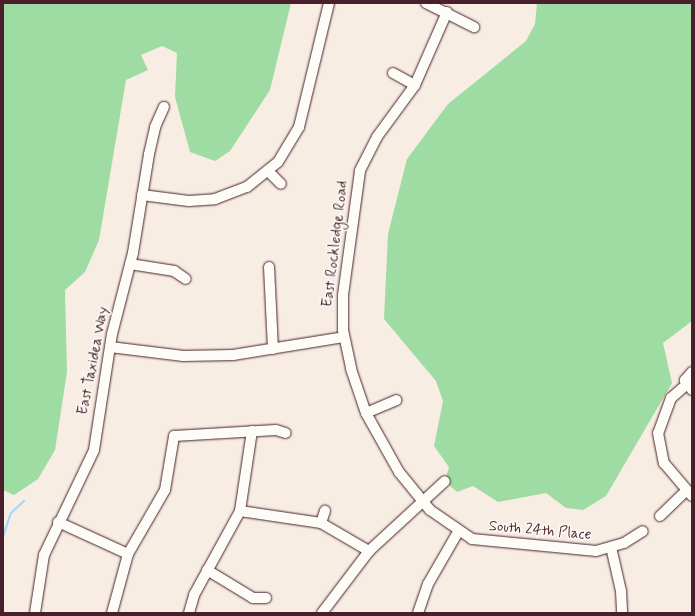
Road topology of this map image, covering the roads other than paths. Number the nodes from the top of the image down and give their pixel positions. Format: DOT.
graph roads {
  1 [pos="329,3"];
  2 [pos="426,3"];
  3 [pos="447,12"];
  4 [pos="474,27"];
  5 [pos="393,73"];
  6 [pos="415,85"];
  7 [pos="164,107"];
  8 [pos="268,172"];
  9 [pos="281,184"];
  10 [pos="142,195"];
  11 [pos="130,264"];
  12 [pos="269,267"];
  13 [pos="186,279"];
  14 [pos="344,337"];
  15 [pos="110,347"];
  16 [pos="273,349"];
  17 [pos="692,372"];
  18 [pos="689,387"];
  19 [pos="396,400"];
  20 [pos="366,412"];
  21 [pos="252,431"];
  22 [pos="286,433"];
  23 [pos="445,481"];
  24 [pos="689,493"];
  25 [pos="422,499"];
  26 [pos="240,511"];
  27 [pos="325,511"];
  28 [pos="660,516"];
  29 [pos="58,522"];
  30 [pos="321,523"];
  31 [pos="643,531"];
  32 [pos="458,532"];
  33 [pos="611,547"];
  34 [pos="368,551"];
  35 [pos="128,554"];
  36 [pos="207,570"];
  37 [pos="266,598"];
  38 [pos="35,613"];
  39 [pos="112,613"];
  40 [pos="189,613"];
  41 [pos="322,613"];
  42 [pos="418,613"];
  43 [pos="622,613"];
  1 -- 8 [label="street"];
  2 -- 3 [label="street"];
  3 -- 4 [label="street"];
  3 -- 6 [label="street, East Rockledge Road"];
  5 -- 6 [label="street"];
  6 -- 14 [label="street, East Rockledge Road"];
  7 -- 10 [label="street, East Taxidea Way"];
  8 -- 9 [label="street"];
  8 -- 10 [label="street"];
  10 -- 11 [label="street, East Taxidea Way"];
  11 -- 13 [label="street"];
  11 -- 15 [label="street, East Taxidea Way"];
  12 -- 16 [label="street"];
  14 -- 16 [label="street"];
  14 -- 20 [label="street, East Rockledge Road"];
  15 -- 16 [label="street"];
  15 -- 29 [label="street, East Taxidea Way"];
  17 -- 18 [label="street"];
  18 -- 24 [label="street"];
  19 -- 20 [label="street"];
  20 -- 25 [label="street, East Rockledge Road"];
  21 -- 22 [label="street"];
  21 -- 26 [label="street"];
  21 -- 35 [label="street"];
  23 -- 25 [label="street"];
  24 -- 28 [label="street"];
  25 -- 32 [label="street, South 24th Place"];
  25 -- 34 [label="street"];
  26 -- 30 [label="street"];
  26 -- 36 [label="street"];
  27 -- 30 [label="street"];
  29 -- 35 [label="street"];
  29 -- 38 [label="street, East Taxidea Way"];
  30 -- 34 [label="street"];
  31 -- 33 [label="street, South 24th Place"];
  32 -- 33 [label="street, South 24th Place"];
  32 -- 42 [label="street"];
  33 -- 43 [label="street"];
  34 -- 41 [label="street"];
  35 -- 39 [label="street"];
  36 -- 37 [label="street"];
  36 -- 40 [label="street"];
}
